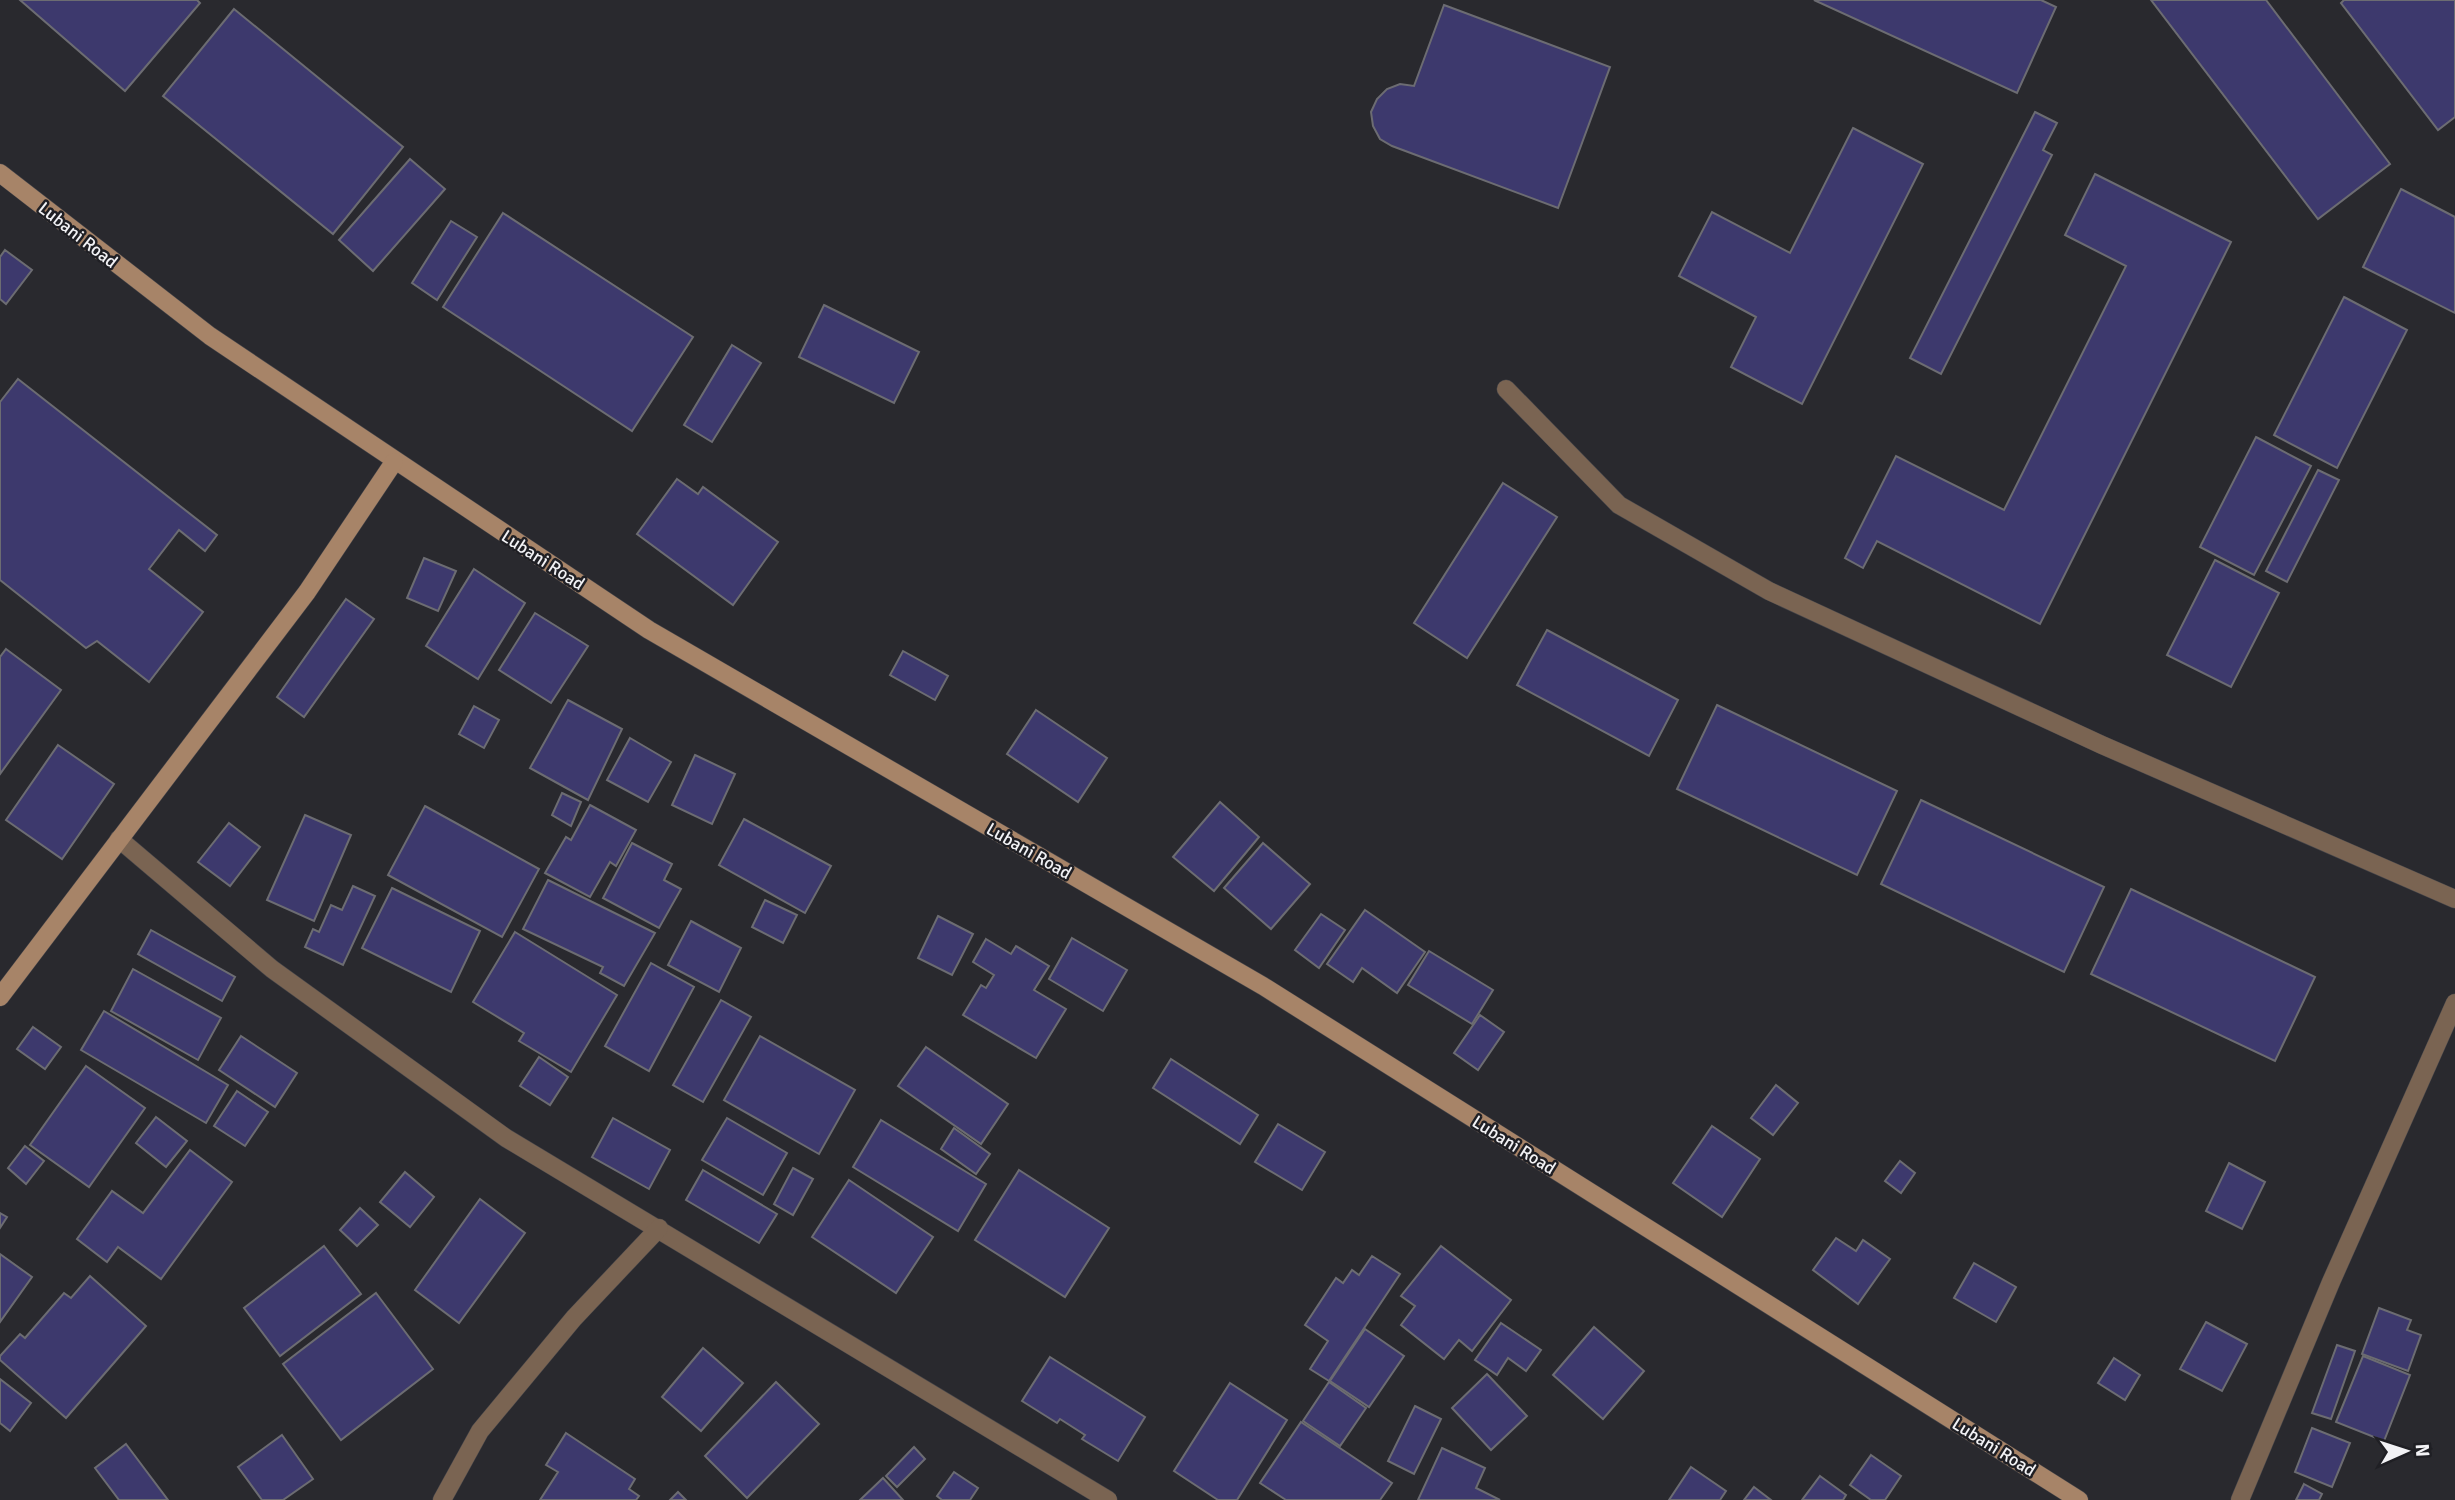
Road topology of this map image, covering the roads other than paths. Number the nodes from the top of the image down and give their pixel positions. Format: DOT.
graph roads {
  1 [pos="0,173"];
  2 [pos="1506,389"];
  3 [pos="394,462"];
  4 [pos="119,839"];
  5 [pos="2455,899"];
  6 [pos="0,997"];
  7 [pos="2455,1003"];
  8 [pos="659,1228"];
  9 [pos="442,1500"];
  10 [pos="1108,1500"];
  11 [pos="2079,1500"];
  12 [pos="2240,1500"];
  1 -- 3 [label="street, Lubani Road"];
  2 -- 5 [label="street"];
  3 -- 4 [label="street"];
  3 -- 11 [label="street, Lubani Road"];
  4 -- 6 [label="street"];
  4 -- 8 [label="street"];
  7 -- 12 [label="street"];
  8 -- 9 [label="street"];
  8 -- 10 [label="street"];
}
